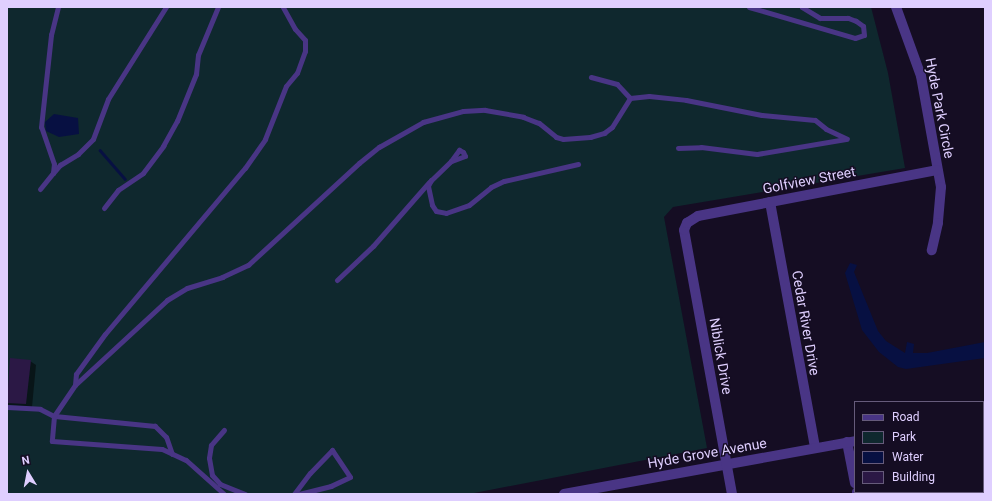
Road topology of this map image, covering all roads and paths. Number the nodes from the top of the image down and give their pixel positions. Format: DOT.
graph roads {
  1 [pos="58,7"];
  2 [pos="166,7"];
  3 [pos="218,7"];
  4 [pos="283,7"];
  5 [pos="749,7"];
  6 [pos="802,7"];
  7 [pos="896,7"];
  8 [pos="591,77"];
  9 [pos="630,98"];
  10 [pos="678,148"];
  11 [pos="451,161"];
  12 [pos="578,164"];
  13 [pos="937,170"];
  14 [pos="53,173"];
  15 [pos="431,180"];
  16 [pos="40,189"];
  17 [pos="770,202"];
  18 [pos="104,208"];
  19 [pos="687,222"];
  20 [pos="932,250"];
  21 [pos="337,280"];
  22 [pos="75,385"];
  23 [pos="7,407"];
  24 [pos="54,416"];
  25 [pos="224,430"];
  26 [pos="851,442"];
  27 [pos="814,448"];
  28 [pos="172,454"];
  29 [pos="726,464"];
  30 [pos="854,473"];
  31 [pos="224,494"];
  32 [pos="245,494"];
  33 [pos="294,494"];
  34 [pos="298,494"];
  35 [pos="564,494"];
  36 [pos="732,494"];
  1 -- 14 [label="lane"];
  2 -- 14 [label="lane"];
  3 -- 18 [label="lane"];
  4 -- 22 [label="lane"];
  5 -- 6 [label="lane"];
  7 -- 13 [label="street, Hyde Park Circle"];
  8 -- 9 [label="lane"];
  9 -- 10 [label="lane"];
  9 -- 22 [label="lane"];
  11 -- 15 [label="lane"];
  12 -- 15 [label="lane"];
  13 -- 17 [label="street, Golfview Street"];
  13 -- 20 [label="street, Hyde Park Circle"];
  14 -- 16 [label="lane"];
  15 -- 21 [label="lane"];
  17 -- 19 [label="street, Golfview Street"];
  17 -- 27 [label="street, Cedar River Drive"];
  19 -- 29 [label="street, Niblick Drive"];
  22 -- 24 [label="lane"];
  23 -- 24 [label="lane"];
  24 -- 28 [label="lane"];
  24 -- 28 [label="lane"];
  25 -- 32 [label="lane"];
  26 -- 27 [label="street, Hyde Grove Avenue"];
  26 -- 30 [label="street"];
  27 -- 29 [label="street, Hyde Grove Avenue"];
  28 -- 31 [label="lane"];
  29 -- 35 [label="street, Hyde Grove Avenue"];
  29 -- 36 [label="street, Niblick Drive"];
  33 -- 34 [label="lane"];
}
